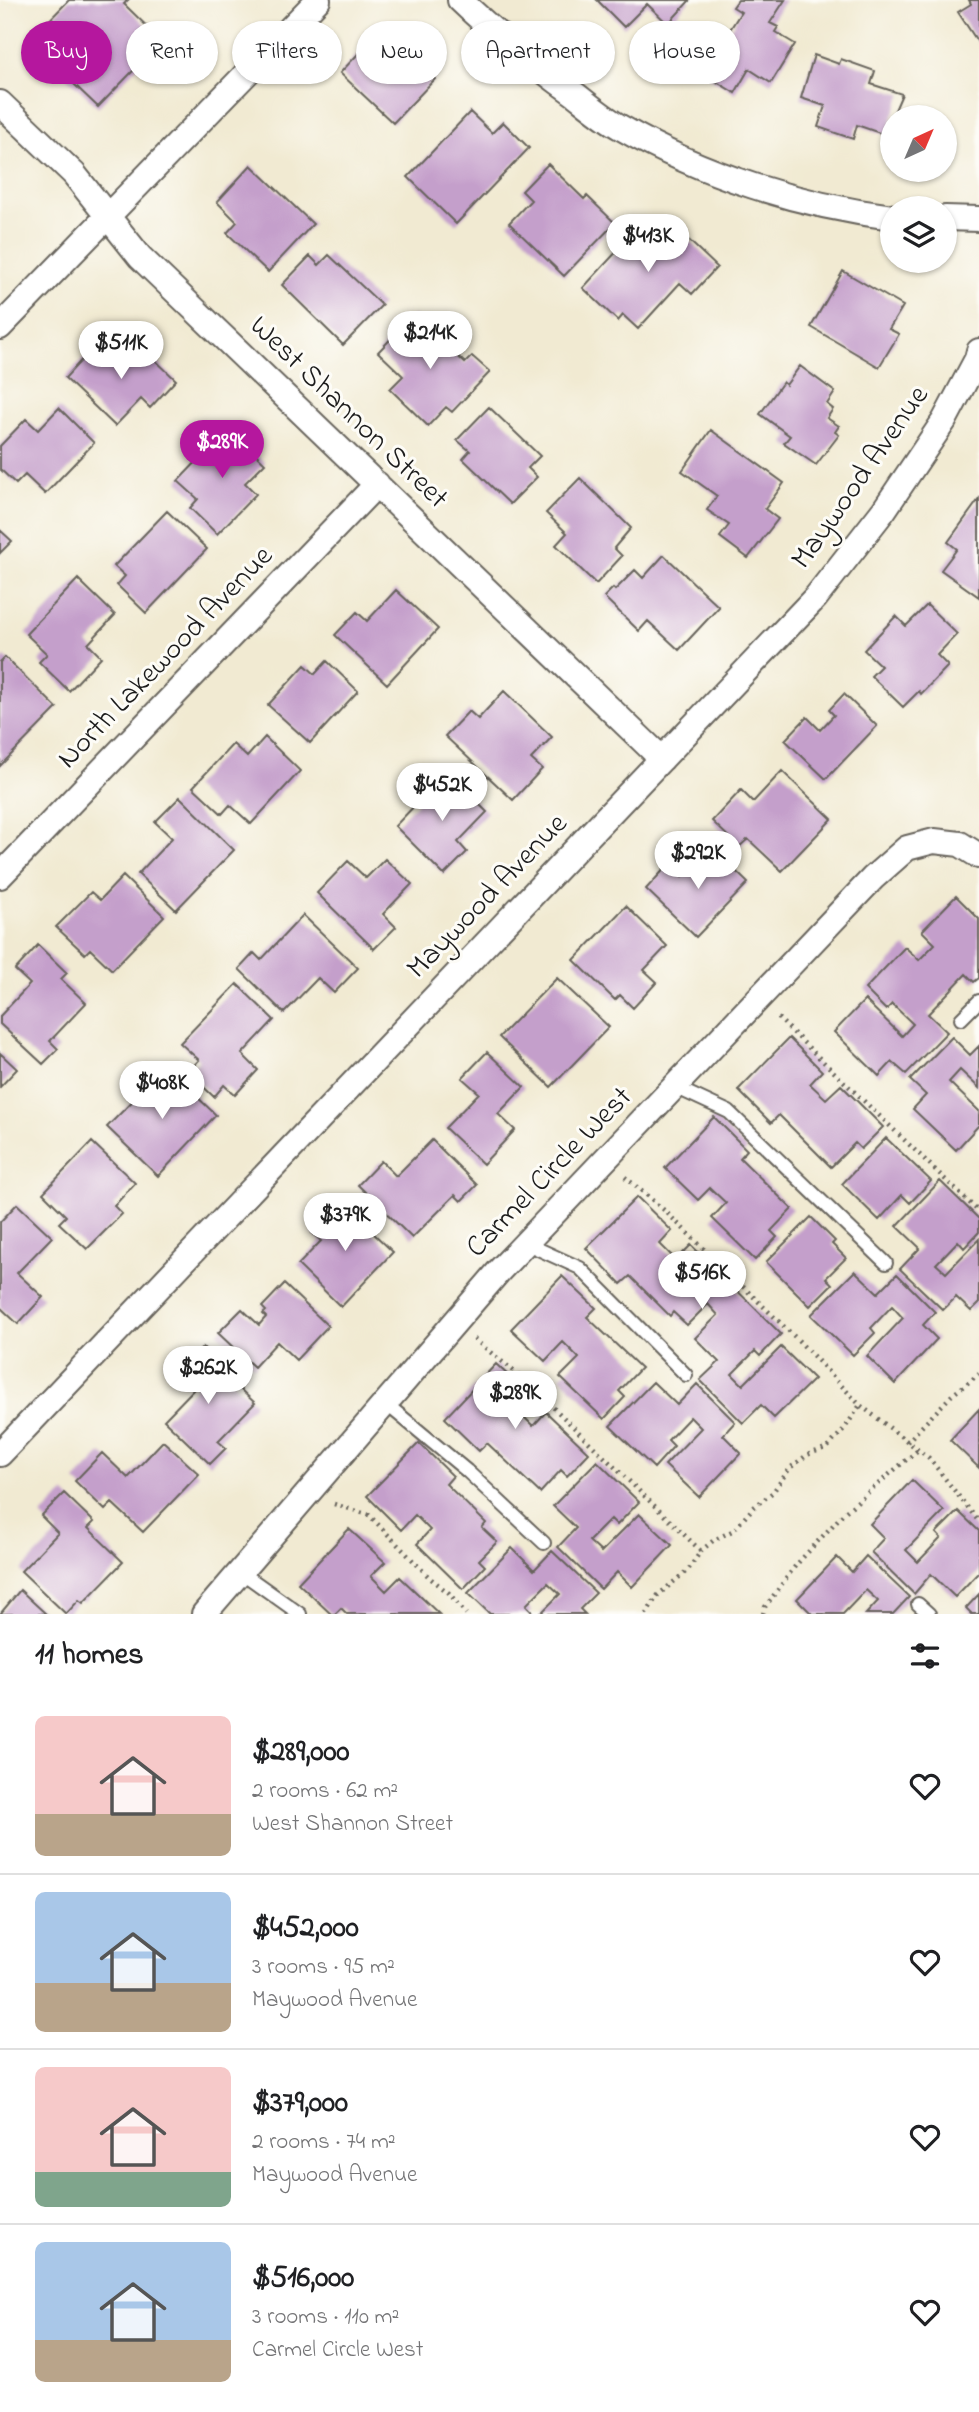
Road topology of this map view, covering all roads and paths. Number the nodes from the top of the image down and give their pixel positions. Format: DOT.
graph roads {
  1 [pos="318,0"];
  2 [pos="460,0"];
  3 [pos="0,103"];
  4 [pos="107,214"];
  5 [pos="880,215"];
  6 [pos="957,219"];
  7 [pos="979,220"];
  8 [pos="0,327"];
  9 [pos="979,351"];
  10 [pos="377,484"];
  11 [pos="662,759"];
  12 [pos="979,856"];
  13 [pos="0,876"];
  14 [pos="979,1001"];
  15 [pos="773,1012"];
  16 [pos="961,1019"];
  17 [pos="675,1087"];
  18 [pos="619,1172"];
  19 [pos="979,1212"];
  20 [pos="525,1243"];
  21 [pos="886,1263"];
  22 [pos="468,1334"];
  23 [pos="979,1374"];
  24 [pos="686,1375"];
  25 [pos="384,1402"];
  26 [pos="860,1405"];
  27 [pos="907,1442"];
  28 [pos="918,1450"];
  29 [pos="0,1454"];
  30 [pos="327,1500"];
  31 [pos="979,1522"];
  32 [pos="544,1544"];
  33 [pos="701,1551"];
  34 [pos="241,1572"];
  35 [pos="918,1604"];
  36 [pos="204,1614"];
  37 [pos="300,1614"];
  38 [pos="466,1614"];
  39 [pos="646,1614"];
  40 [pos="763,1614"];
  41 [pos="929,1614"];
  1 -- 4 [label="street"];
  2 -- 5 [label="street"];
  3 -- 4 [label="street, West Shannon Street"];
  4 -- 8 [label="street"];
  4 -- 10 [label="street, West Shannon Street"];
  6 -- 7 [label="street"];
  9 -- 11 [label="street, Maywood Avenue"];
  10 -- 11 [label="street, West Shannon Street"];
  10 -- 13 [label="street, North Lakewood Avenue"];
  11 -- 29 [label="street, Maywood Avenue"];
  12 -- 17 [label="street, Carmel Circle West"];
  14 -- 16 [label="lane"];
  15 -- 19 [label="path"];
  17 -- 20 [label="street, Carmel Circle West"];
  17 -- 21 [label="lane"];
  18 -- 26 [label="path"];
  20 -- 24 [label="lane"];
  20 -- 25 [label="street, Carmel Circle West"];
  22 -- 33 [label="path"];
  23 -- 27 [label="path"];
  25 -- 32 [label="lane"];
  25 -- 34 [label="street, Carmel Circle West"];
  26 -- 27 [label="path"];
  26 -- 33 [label="path"];
  27 -- 28 [label="path"];
  28 -- 31 [label="path"];
  28 -- 40 [label="path"];
  30 -- 38 [label="path"];
  33 -- 39 [label="path"];
  34 -- 36 [label="street, Carmel Circle West"];
  34 -- 37 [label="lane"];
  35 -- 41 [label="lane"];
}
